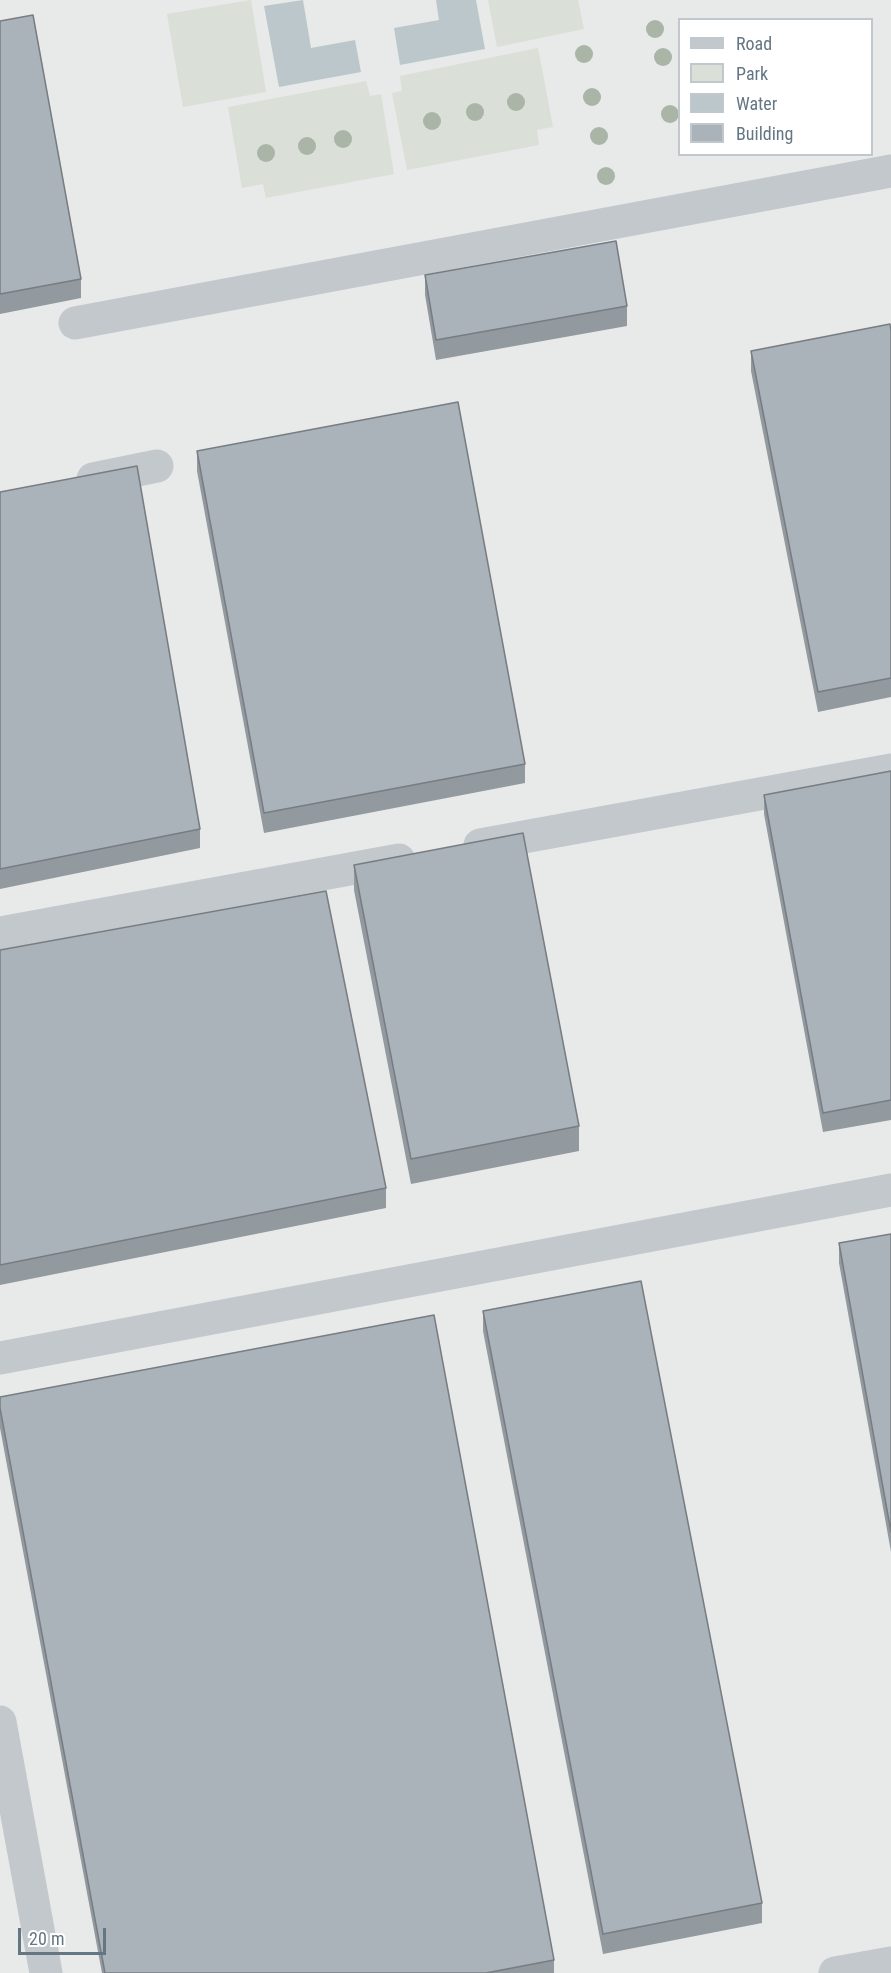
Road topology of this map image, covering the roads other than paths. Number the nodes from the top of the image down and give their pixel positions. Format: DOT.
graph roads {
  1 [pos="891,171"];
  2 [pos="75,323"];
  3 [pos="157,466"];
  4 [pos="67,484"];
  5 [pos="891,770"];
  6 [pos="568,829"];
  7 [pos="610,846"];
  8 [pos="0,933"];
  9 [pos="891,1190"];
  10 [pos="0,1358"];
  11 [pos="0,1722"];
  12 [pos="891,1963"];
  13 [pos="46,1973"];
  14 [pos="835,1973"];
  1 -- 2 [label="lane"];
  3 -- 4 [label="lane"];
  5 -- 6 [label="lane"];
  6 -- 7 [label="lane"];
  6 -- 8 [label="lane"];
  9 -- 10 [label="lane"];
  11 -- 13 [label="lane"];
  12 -- 14 [label="lane"];
}
